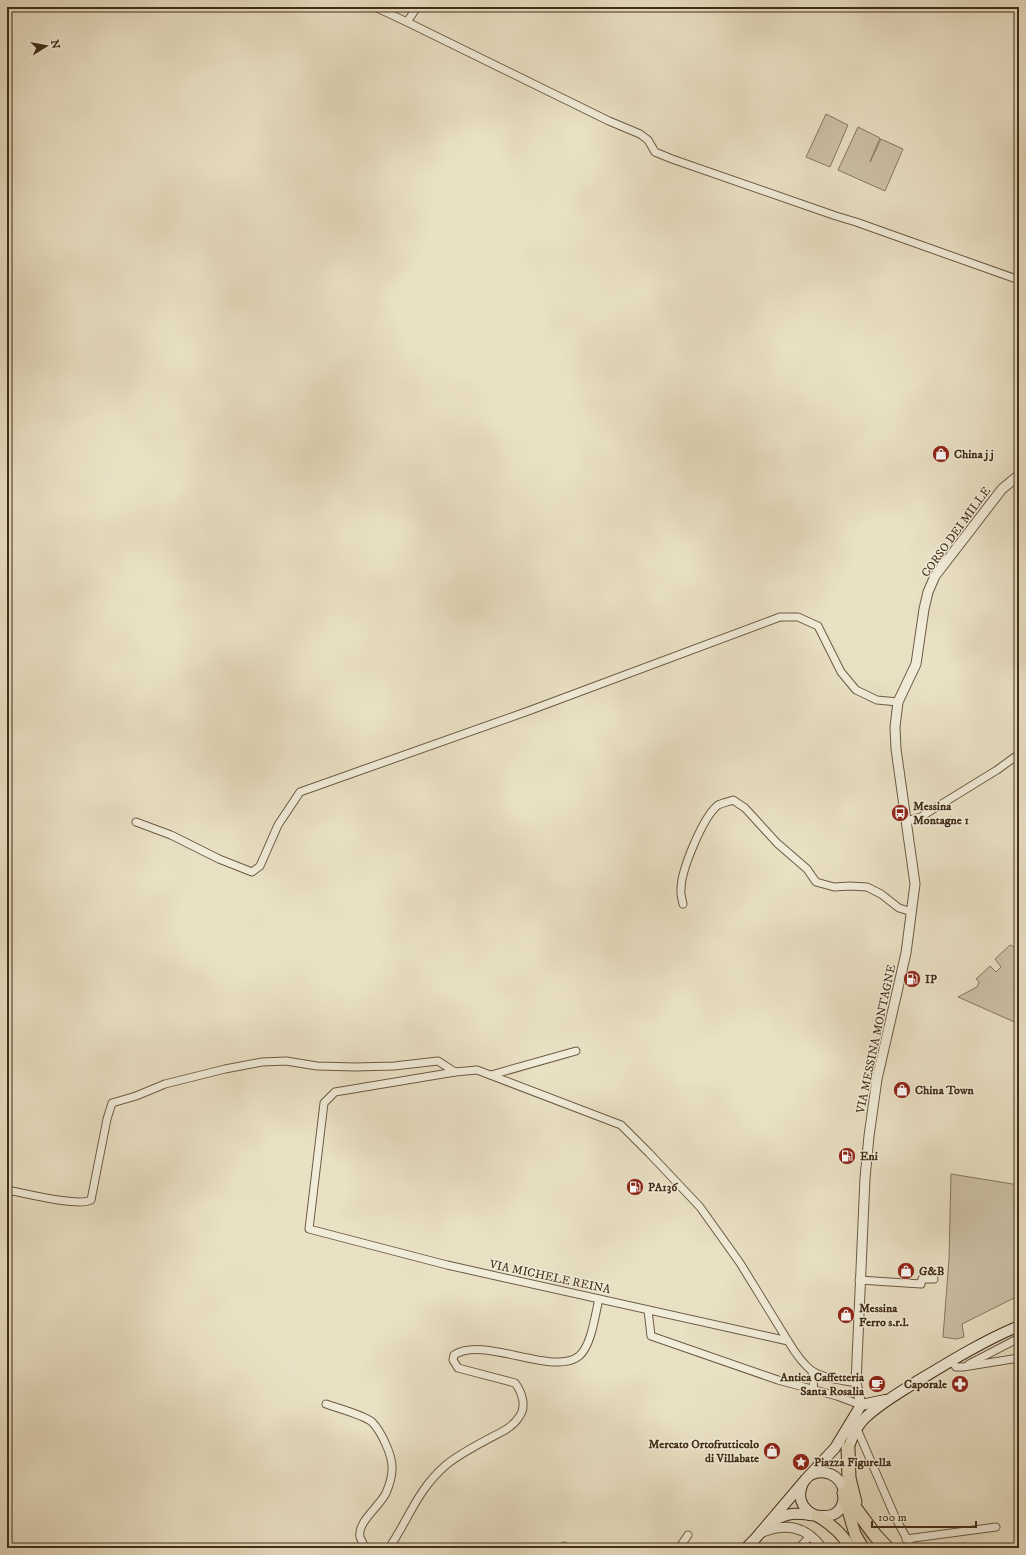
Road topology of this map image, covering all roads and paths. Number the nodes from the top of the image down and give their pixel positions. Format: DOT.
graph roads {
  1 [pos="374,7"];
  2 [pos="417,7"];
  3 [pos="407,22"];
  4 [pos="1019,280"];
  5 [pos="1019,475"];
  6 [pos="898,702"];
  7 [pos="1019,754"];
  8 [pos="906,821"];
  9 [pos="136,822"];
  10 [pos="683,904"];
  11 [pos="912,912"];
  12 [pos="576,1051"];
  13 [pos="455,1072"];
  14 [pos="491,1075"];
  15 [pos="7,1190"];
  16 [pos="934,1279"];
  17 [pos="860,1280"];
  18 [pos="599,1299"];
  19 [pos="648,1310"];
  20 [pos="1019,1326"];
  21 [pos="1018,1340"];
  22 [pos="788,1341"];
  23 [pos="997,1348"];
  24 [pos="1019,1358"];
  25 [pos="951,1361"];
  26 [pos="1003,1361"];
  27 [pos="963,1367"];
  28 [pos="812,1371"];
  29 [pos="856,1383"];
  30 [pos="814,1390"];
  31 [pos="889,1400"];
  32 [pos="326,1404"];
  33 [pos="861,1405"];
  34 [pos="865,1418"];
  35 [pos="857,1429"];
  36 [pos="848,1448"];
  37 [pos="808,1477"];
  38 [pos="844,1493"];
  39 [pos="785,1515"];
  40 [pos="861,1515"];
  41 [pos="816,1516"];
  42 [pos="769,1523"];
  43 [pos="788,1527"];
  44 [pos="996,1527"];
  45 [pos="688,1535"];
  46 [pos="810,1536"];
  47 [pos="906,1539"];
  48 [pos="755,1540"];
  49 [pos="682,1547"];
  50 [pos="365,1548"];
  51 [pos="389,1548"];
  52 [pos="746,1548"];
  53 [pos="800,1548"];
  54 [pos="822,1548"];
  55 [pos="850,1548"];
  56 [pos="863,1548"];
  57 [pos="887,1548"];
  58 [pos="912,1548"];
  1 -- 3 [label="street"];
  2 -- 3 [label="street"];
  3 -- 4 [label="street"];
  5 -- 6 [label="street, CORSO DEI MILLE"];
  6 -- 8 [label="street, VIA MESSINA MONTAGNE"];
  6 -- 9 [label="street"];
  7 -- 8 [label="street"];
  8 -- 11 [label="street, VIA MESSINA MONTAGNE"];
  10 -- 11 [label="street"];
  11 -- 17 [label="street, VIA MESSINA MONTAGNE"];
  12 -- 14 [label="street"];
  13 -- 14 [label="street"];
  13 -- 15 [label="street"];
  13 -- 18 [label="street, VIA MICHELE REINA"];
  14 -- 22 [label="street"];
  16 -- 17 [label="street"];
  17 -- 29 [label="street, VIA MESSINA MONTAGNE"];
  18 -- 19 [label="street, VIA MICHELE REINA"];
  18 -- 51 [label="street"];
  19 -- 22 [label="street, VIA MICHELE REINA"];
  19 -- 30 [label="street"];
  20 -- 25 [label="main road"];
  21 -- 23 [label="street"];
  22 -- 28 [label="street"];
  23 -- 26 [label="street"];
  23 -- 27 [label="street"];
  24 -- 26 [label="street"];
  25 -- 27 [label="street"];
  25 -- 31 [label="main road"];
  26 -- 27 [label="street"];
  28 -- 29 [label="street"];
  28 -- 30 [label="street"];
  29 -- 33 [label="street, VIA MESSINA MONTAGNE"];
  30 -- 33 [label="street"];
  31 -- 33 [label="main road"];
  31 -- 34 [label="main road"];
  32 -- 50 [label="street"];
  33 -- 34 [label="main road"];
  33 -- 37 [label="main road"];
  34 -- 35 [label="main road"];
  35 -- 36 [label="main road"];
  35 -- 47 [label="street"];
  36 -- 38 [label="main road"];
  36 -- 40 [label="highway"];
  37 -- 38 [label="main road"];
  37 -- 41 [label="main road"];
  37 -- 42 [label="main road"];
  38 -- 40 [label="highway"];
  38 -- 41 [label="main road"];
  38 -- 56 [label="main road"];
  39 -- 41 [label="main road"];
  39 -- 42 [label="main road"];
  39 -- 43 [label="street"];
  40 -- 57 [label="highway"];
  41 -- 55 [label="main road"];
  42 -- 48 [label="main road"];
  43 -- 46 [label="street"];
  43 -- 48 [label="street"];
  44 -- 47 [label="street"];
  45 -- 49 [label="street"];
  46 -- 53 [label="street"];
  46 -- 54 [label="street"];
  47 -- 58 [label="street"];
  48 -- 52 [label="main road"];
}
